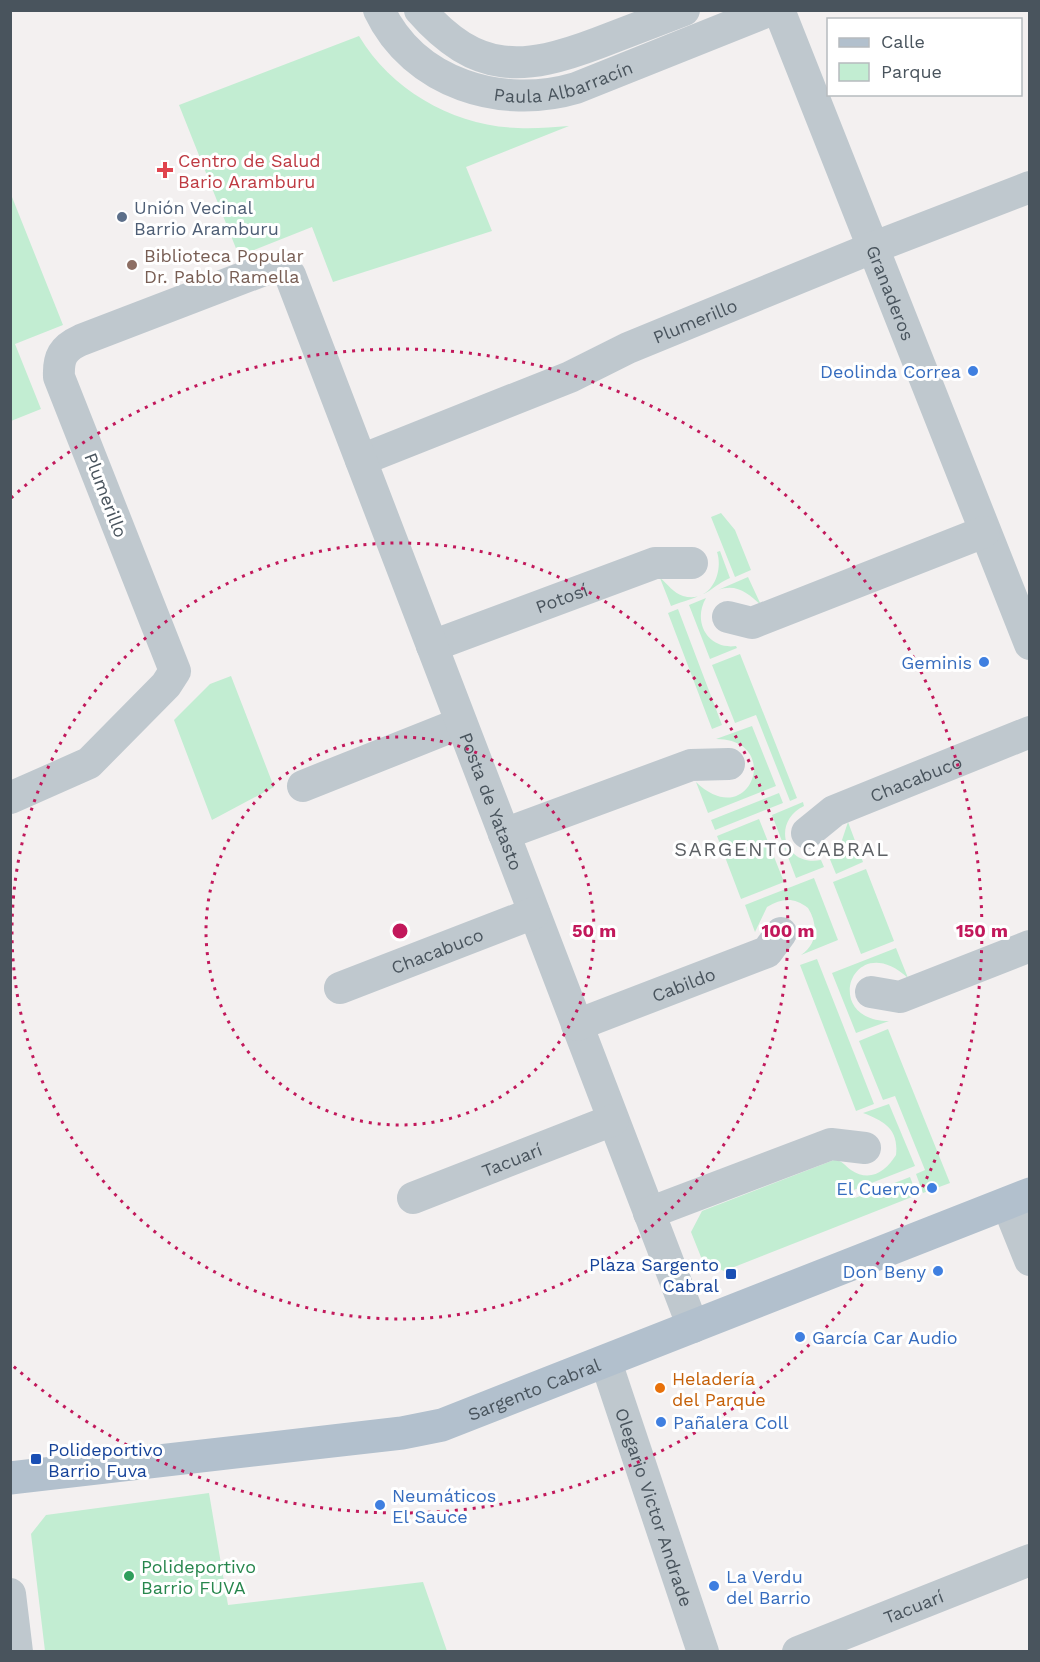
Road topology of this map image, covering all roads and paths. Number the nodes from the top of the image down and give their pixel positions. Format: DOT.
graph roads {
  1 [pos="379,10"];
  2 [pos="420,10"];
  3 [pos="684,10"];
  4 [pos="771,10"];
  5 [pos="779,10"];
  6 [pos="1029,187"];
  7 [pos="872,248"];
  8 [pos="290,276"];
  9 [pos="361,460"];
  10 [pos="984,532"];
  11 [pos="692,562"];
  12 [pos="728,617"];
  13 [pos="1029,644"];
  14 [pos="432,646"];
  15 [pos="461,723"];
  16 [pos="1029,732"];
  17 [pos="729,764"];
  18 [pos="303,786"];
  19 [pos="10,798"];
  20 [pos="504,834"];
  21 [pos="807,834"];
  22 [pos="534,913"];
  23 [pos="781,933"];
  24 [pos="1029,946"];
  25 [pos="340,988"];
  26 [pos="871,992"];
  27 [pos="577,1025"];
  28 [pos="613,1120"];
  29 [pos="866,1148"];
  30 [pos="413,1198"];
  31 [pos="1018,1198"];
  32 [pos="649,1213"];
  33 [pos="1029,1260"];
  34 [pos="693,1327"];
  35 [pos="606,1362"];
  36 [pos="10,1478"];
  37 [pos="1029,1560"];
  38 [pos="10,1594"];
  39 [pos="17,1652"];
  40 [pos="703,1652"];
  41 [pos="798,1652"];
  1 -- 4 [label="street, Paula Albarracín"];
  2 -- 3 [label="street, Paula Albarracín"];
  5 -- 7 [label="street, Granaderos"];
  6 -- 7 [label="street, Plumerillo"];
  7 -- 9 [label="street, Plumerillo"];
  7 -- 10 [label="street, Granaderos"];
  8 -- 9 [label="street, Posta de Yatasto"];
  8 -- 19 [label="street, Plumerillo"];
  9 -- 14 [label="street, Posta de Yatasto"];
  10 -- 12 [label="street"];
  10 -- 13 [label="street, Granaderos"];
  11 -- 14 [label="street, Potosí"];
  14 -- 15 [label="street, Posta de Yatasto"];
  15 -- 18 [label="street"];
  15 -- 20 [label="street, Posta de Yatasto"];
  16 -- 21 [label="street, Chacabuco"];
  17 -- 20 [label="street"];
  20 -- 22 [label="street, Posta de Yatasto"];
  22 -- 25 [label="street, Chacabuco"];
  22 -- 27 [label="street, Posta de Yatasto"];
  23 -- 27 [label="street, Cabildo"];
  24 -- 26 [label="street"];
  27 -- 28 [label="street, Posta de Yatasto"];
  28 -- 30 [label="street, Tacuarí"];
  28 -- 32 [label="street, Posta de Yatasto"];
  29 -- 32 [label="street"];
  31 -- 33 [label="street"];
  31 -- 34 [label="main road, Sargento Cabral"];
  32 -- 34 [label="street, Posta de Yatasto"];
  34 -- 35 [label="main road, Sargento Cabral"];
  35 -- 36 [label="main road, Sargento Cabral"];
  35 -- 40 [label="street, Olegario Victor Andrade"];
  37 -- 41 [label="street, Tacuarí"];
  38 -- 39 [label="street"];
}
